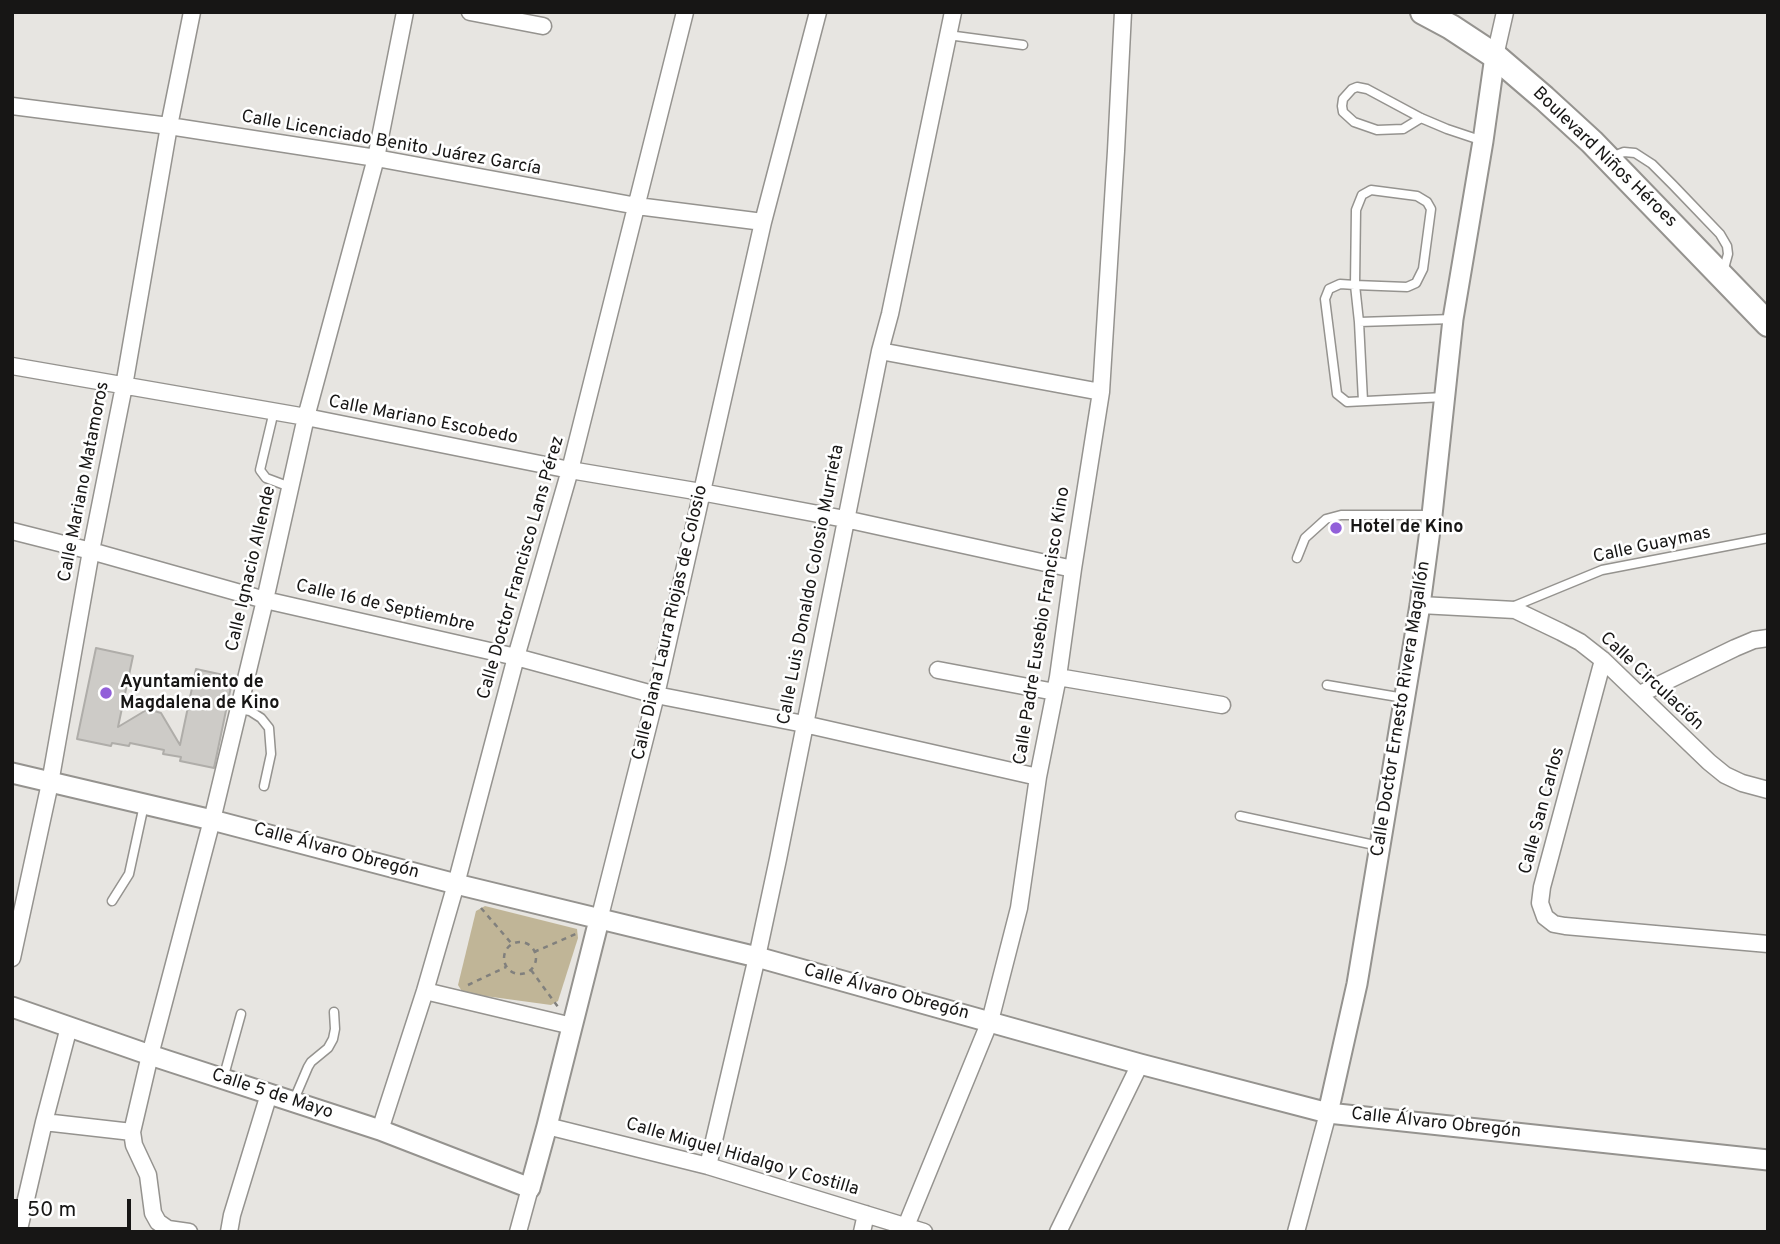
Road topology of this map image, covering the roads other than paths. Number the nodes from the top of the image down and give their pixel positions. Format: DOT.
graph roads {
  1 [pos="192,12"];
  2 [pos="405,12"];
  3 [pos="470,12"];
  4 [pos="685,12"];
  5 [pos="818,12"];
  6 [pos="953,12"];
  7 [pos="1123,12"];
  8 [pos="1423,12"];
  9 [pos="1505,12"];
  10 [pos="543,26"];
  11 [pos="948,36"];
  12 [pos="1023,46"];
  13 [pos="1495,56"];
  14 [pos="12,106"];
  15 [pos="1421,118"];
  16 [pos="169,126"];
  17 [pos="1483,141"];
  18 [pos="376,158"];
  19 [pos="637,206"];
  20 [pos="763,222"];
  21 [pos="1355,285"];
  22 [pos="1453,318"];
  23 [pos="1766,318"];
  24 [pos="1359,322"];
  25 [pos="880,351"];
  26 [pos="12,366"];
  27 [pos="124,386"];
  28 [pos="1101,392"];
  29 [pos="1445,397"];
  30 [pos="1363,401"];
  31 [pos="274,411"];
  32 [pos="306,417"];
  33 [pos="570,470"];
  34 [pos="290,487"];
  35 [pos="701,492"];
  36 [pos="1432,515"];
  37 [pos="845,519"];
  38 [pos="12,531"];
  39 [pos="1768,538"];
  40 [pos="91,551"];
  41 [pos="1297,558"];
  42 [pos="1073,569"];
  43 [pos="265,600"];
  44 [pos="1420,605"];
  45 [pos="1507,609"];
  46 [pos="1768,638"];
  47 [pos="516,657"];
  48 [pos="1603,660"];
  49 [pos="938,670"];
  50 [pos="1056,685"];
  51 [pos="1327,685"];
  52 [pos="1640,694"];
  53 [pos="656,695"];
  54 [pos="1404,698"];
  55 [pos="1222,705"];
  56 [pos="239,709"];
  57 [pos="804,724"];
  58 [pos="12,773"];
  59 [pos="1038,777"];
  60 [pos="50,783"];
  61 [pos="264,786"];
  62 [pos="1768,790"];
  63 [pos="144,805"];
  64 [pos="1240,816"];
  65 [pos="212,820"];
  66 [pos="1380,846"];
  67 [pos="456,884"];
  68 [pos="112,901"];
  69 [pos="599,920"];
  70 [pos="1768,944"];
  71 [pos="757,957"];
  72 [pos="12,958"];
  73 [pos="425,991"];
  74 [pos="12,1007"];
  75 [pos="334,1012"];
  76 [pos="241,1014"];
  77 [pos="990,1021"];
  78 [pos="69,1027"];
  79 [pos="572,1027"];
  80 [pos="150,1055"];
  81 [pos="1140,1065"];
  82 [pos="223,1079"];
  83 [pos="269,1094"];
  84 [pos="293,1102"];
  85 [pos="1328,1113"];
  86 [pos="44,1122"];
  87 [pos="547,1126"];
  88 [pos="380,1130"];
  89 [pos="132,1132"];
  90 [pos="1768,1160"];
  91 [pos="708,1166"];
  92 [pos="530,1188"];
  93 [pos="866,1214"];
  94 [pos="20,1225"];
  95 [pos="906,1226"];
  96 [pos="189,1232"];
  97 [pos="229,1232"];
  98 [pos="519,1232"];
  99 [pos="862,1232"];
  100 [pos="924,1232"];
  101 [pos="1058,1232"];
  102 [pos="1296,1232"];
  1 -- 16 [label="street, Calle Mariano Matamoros"];
  2 -- 18 [label="street, Calle Ignacio Allende"];
  3 -- 10 [label="street"];
  4 -- 19 [label="street, Calle Doctor Francisco Lans Pérez"];
  5 -- 20 [label="street, Calle Diana Laura Riojas de Colosio"];
  6 -- 11 [label="street, Calle Luis Donaldo Colosio Murrieta"];
  7 -- 28 [label="street, Calle Padre Eusebio Francisco Kino"];
  8 -- 13 [label="main road, Boulevard Niños Héroes"];
  9 -- 13 [label="street"];
  11 -- 12 [label="lane"];
  11 -- 25 [label="street, Calle Luis Donaldo Colosio Murrieta"];
  13 -- 17 [label="street, Calle Doctor Ernesto Rivera Magallón"];
  13 -- 23 [label="main road, Boulevard Niños Héroes"];
  14 -- 16 [label="street, Calle Licenciado Benito Juárez García"];
  15 -- 15 [label="lane"];
  15 -- 17 [label="lane"];
  16 -- 18 [label="street, Calle Licenciado Benito Juárez García"];
  16 -- 27 [label="street, Calle Mariano Matamoros"];
  17 -- 22 [label="street, Calle Doctor Ernesto Rivera Magallón"];
  18 -- 19 [label="street, Calle Licenciado Benito Juárez García"];
  18 -- 32 [label="street, Calle Ignacio Allende"];
  19 -- 20 [label="street, Calle Licenciado Benito Juárez García"];
  19 -- 33 [label="street, Calle Doctor Francisco Lans Pérez"];
  20 -- 35 [label="street, Calle Diana Laura Riojas de Colosio"];
  21 -- 21 [label="lane"];
  21 -- 24 [label="lane"];
  21 -- 30 [label="lane"];
  22 -- 24 [label="lane"];
  22 -- 29 [label="street, Calle Doctor Ernesto Rivera Magallón"];
  24 -- 30 [label="lane"];
  25 -- 28 [label="street"];
  25 -- 37 [label="street, Calle Luis Donaldo Colosio Murrieta"];
  26 -- 27 [label="street, Calle Mariano Escobedo"];
  27 -- 31 [label="street, Calle Mariano Escobedo"];
  27 -- 40 [label="street, Calle Mariano Matamoros"];
  28 -- 42 [label="street, Calle Padre Eusebio Francisco Kino"];
  29 -- 30 [label="lane"];
  29 -- 36 [label="street, Calle Doctor Ernesto Rivera Magallón"];
  31 -- 32 [label="street, Calle Mariano Escobedo"];
  31 -- 34 [label="lane"];
  32 -- 33 [label="street, Calle Mariano Escobedo"];
  32 -- 34 [label="street, Calle Ignacio Allende"];
  33 -- 35 [label="street, Calle Mariano Escobedo"];
  33 -- 47 [label="street, Calle Doctor Francisco Lans Pérez"];
  34 -- 43 [label="street, Calle Ignacio Allende"];
  35 -- 37 [label="street, Calle Mariano Escobedo"];
  35 -- 53 [label="street, Calle Diana Laura Riojas de Colosio"];
  36 -- 41 [label="lane"];
  36 -- 44 [label="street, Calle Doctor Ernesto Rivera Magallón"];
  37 -- 42 [label="street, Calle Mariano Escobedo"];
  37 -- 57 [label="street, Calle Luis Donaldo Colosio Murrieta"];
  38 -- 40 [label="street, Calle 16 de Septiembre"];
  39 -- 45 [label="lane, Calle Guaymas"];
  40 -- 43 [label="street, Calle 16 de Septiembre"];
  40 -- 60 [label="street, Calle Mariano Matamoros"];
  42 -- 50 [label="street, Calle Padre Eusebio Francisco Kino"];
  43 -- 47 [label="street, Calle 16 de Septiembre"];
  43 -- 56 [label="street, Calle Ignacio Allende"];
  44 -- 45 [label="street, Calle Circulación"];
  44 -- 54 [label="street, Calle Doctor Ernesto Rivera Magallón"];
  45 -- 48 [label="street, Calle Circulación"];
  46 -- 52 [label="street"];
  47 -- 53 [label="street, Calle 16 de Septiembre"];
  47 -- 67 [label="street, Calle Doctor Francisco Lans Pérez"];
  48 -- 52 [label="street, Calle Circulación"];
  48 -- 70 [label="street, Calle San Carlos"];
  49 -- 50 [label="street"];
  50 -- 55 [label="street"];
  50 -- 59 [label="street, Calle Padre Eusebio Francisco Kino"];
  51 -- 54 [label="lane"];
  52 -- 62 [label="street, Calle Circulación"];
  53 -- 57 [label="street, Calle 16 de Septiembre"];
  53 -- 69 [label="street, Calle Diana Laura Riojas de Colosio"];
  54 -- 66 [label="street, Calle Doctor Ernesto Rivera Magallón"];
  56 -- 61 [label="lane"];
  56 -- 65 [label="street, Calle Ignacio Allende"];
  57 -- 59 [label="street, Calle 16 de Septiembre"];
  57 -- 71 [label="street, Calle Luis Donaldo Colosio Murrieta"];
  58 -- 60 [label="street, Calle Álvaro Obregón"];
  59 -- 77 [label="street, Calle Padre Eusebio Francisco Kino"];
  60 -- 63 [label="street, Calle Álvaro Obregón"];
  60 -- 72 [label="street, Calle Mariano Matamoros"];
  63 -- 65 [label="street, Calle Álvaro Obregón"];
  63 -- 68 [label="lane"];
  64 -- 66 [label="lane"];
  65 -- 67 [label="street, Calle Álvaro Obregón"];
  65 -- 80 [label="street, Calle Ignacio Allende"];
  66 -- 85 [label="street, Calle Doctor Ernesto Rivera Magallón"];
  67 -- 69 [label="street, Calle Álvaro Obregón"];
  67 -- 73 [label="street, Calle Doctor Francisco Lans Pérez"];
  69 -- 71 [label="street, Calle Álvaro Obregón"];
  69 -- 79 [label="street, Calle Diana Laura Riojas de Colosio"];
  71 -- 77 [label="street, Calle Álvaro Obregón"];
  71 -- 91 [label="street, Calle Luis Donaldo Colosio Murrieta"];
  73 -- 79 [label="street"];
  73 -- 88 [label="street, Calle Doctor Francisco Lans Pérez"];
  74 -- 78 [label="street, Calle 5 de Mayo"];
  75 -- 84 [label="lane"];
  76 -- 82 [label="lane"];
  77 -- 81 [label="street, Calle Álvaro Obregón"];
  77 -- 95 [label="street, Calle Padre Eusebio Francisco Kino"];
  78 -- 80 [label="street, Calle 5 de Mayo"];
  78 -- 86 [label="street"];
  79 -- 87 [label="street, Calle Diana Laura Riojas de Colosio"];
  80 -- 82 [label="street, Calle 5 de Mayo"];
  80 -- 89 [label="street, Calle Ignacio Allende"];
  81 -- 85 [label="street, Calle Álvaro Obregón"];
  81 -- 101 [label="street"];
  82 -- 83 [label="street, Calle 5 de Mayo"];
  83 -- 84 [label="street, Calle 5 de Mayo"];
  83 -- 97 [label="street"];
  84 -- 88 [label="street, Calle 5 de Mayo"];
  85 -- 90 [label="street, Calle Álvaro Obregón"];
  85 -- 102 [label="street, Calle Doctor Ernesto Rivera Magallón"];
  86 -- 89 [label="street"];
  86 -- 94 [label="street"];
  87 -- 91 [label="street, Calle Miguel Hidalgo y Costilla"];
  87 -- 92 [label="street, Calle Diana Laura Riojas de Colosio"];
  88 -- 92 [label="street, Calle 5 de Mayo"];
  89 -- 96 [label="street"];
  91 -- 93 [label="street, Calle Miguel Hidalgo y Costilla"];
  92 -- 98 [label="street, Calle Diana Laura Riojas de Colosio"];
  93 -- 95 [label="street, Calle Miguel Hidalgo y Costilla"];
  93 -- 99 [label="street"];
  95 -- 100 [label="street, Calle Miguel Hidalgo y Costilla"];
}
